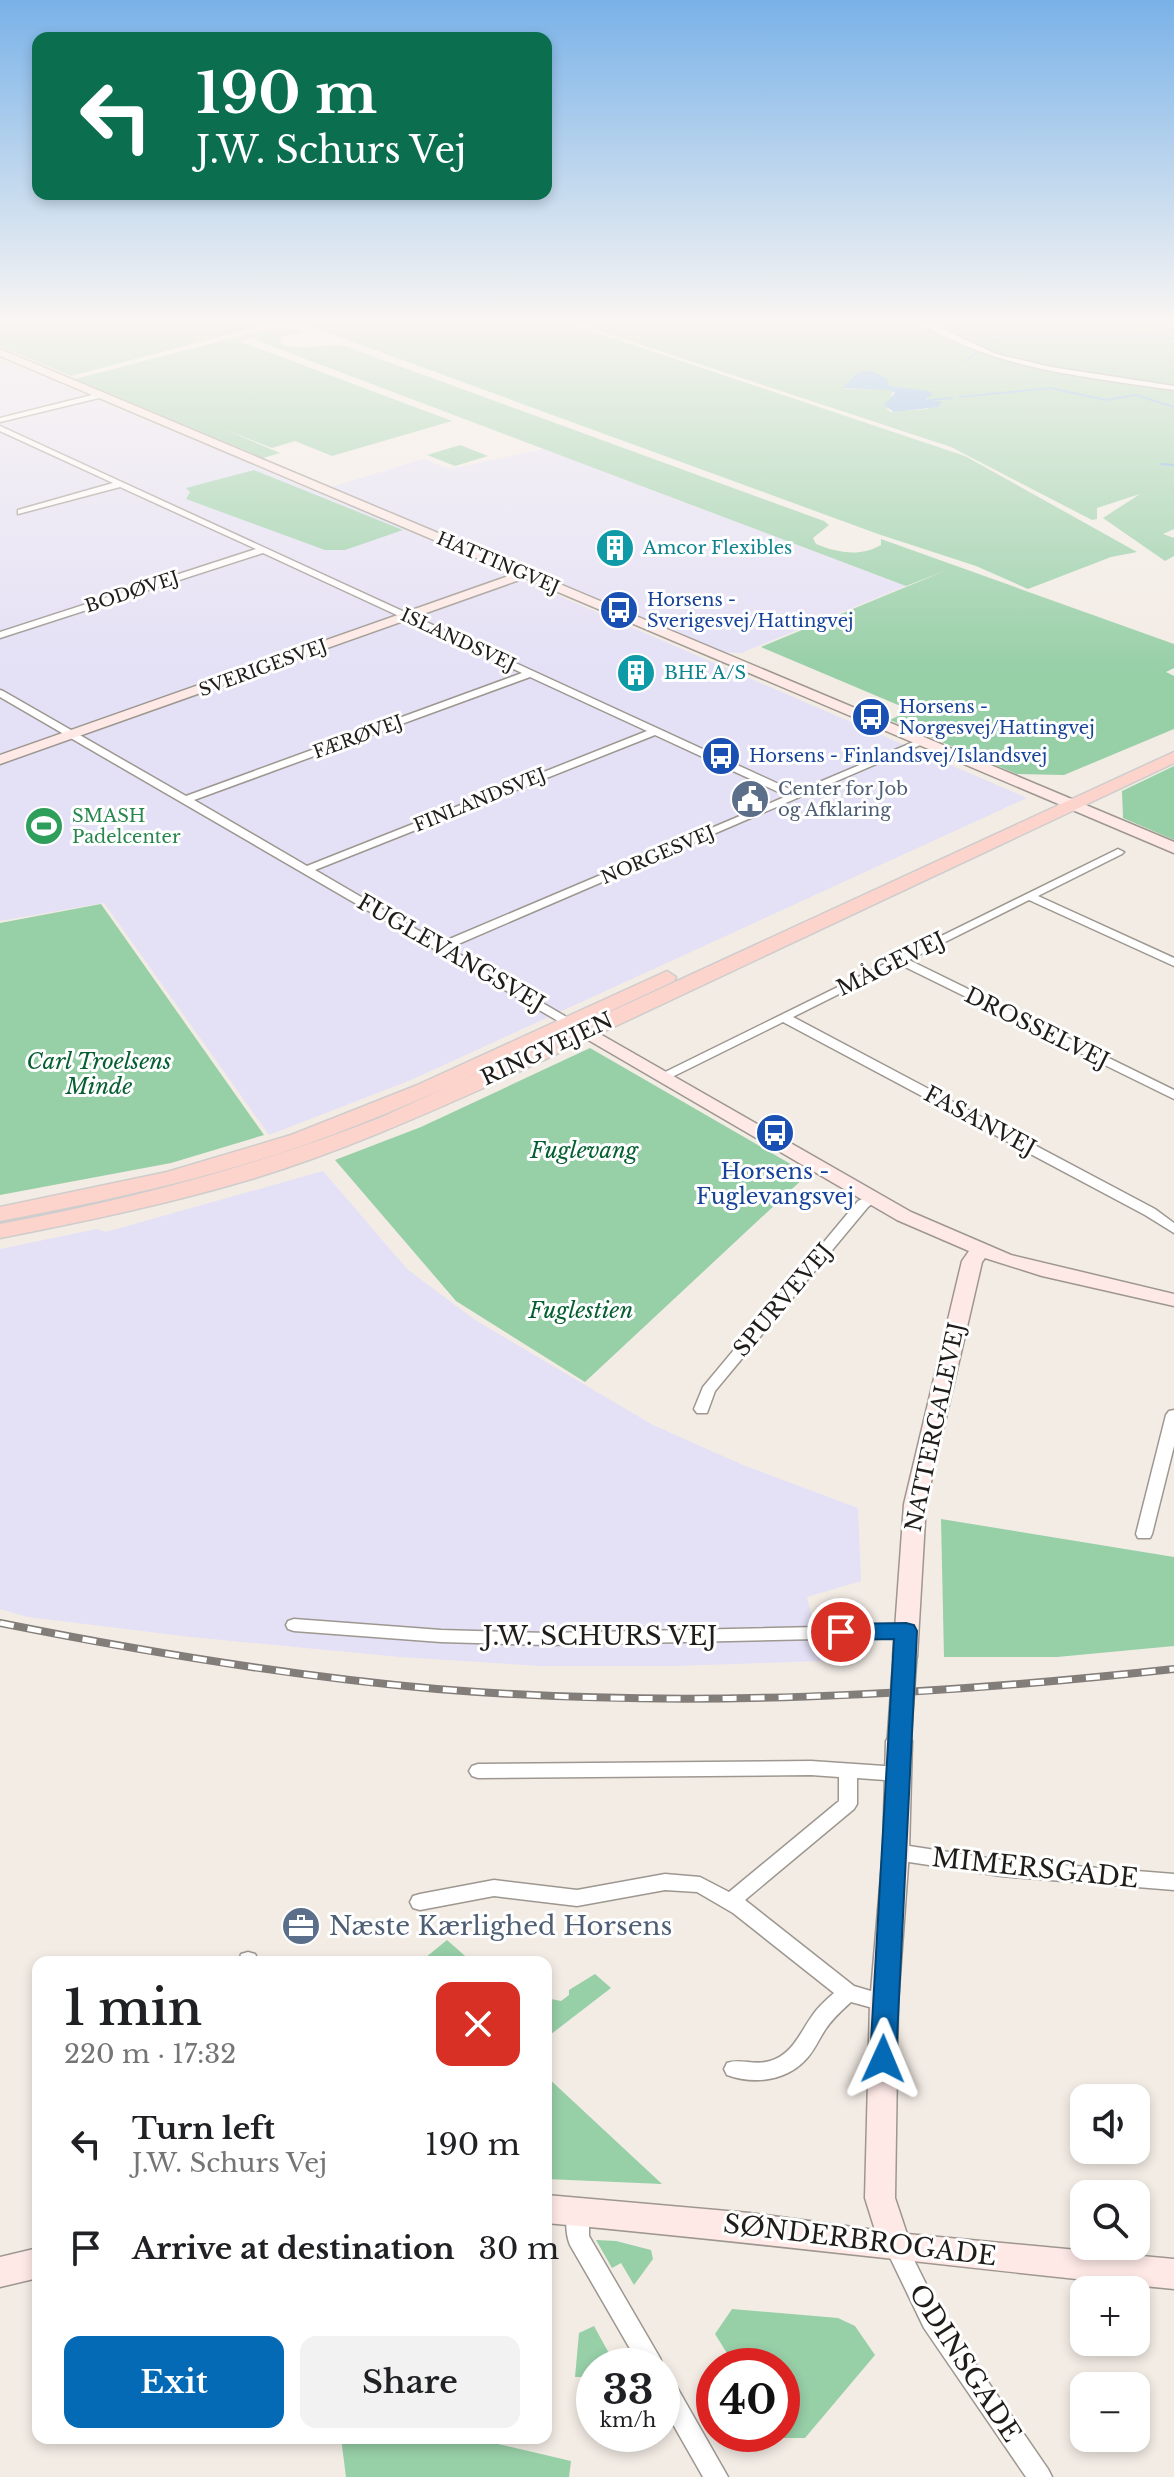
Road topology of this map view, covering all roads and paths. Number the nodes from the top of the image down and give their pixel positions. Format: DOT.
graph roads {
  1 [pos="25,440"];
  2 [pos="206,440"];
  3 [pos="120,484"];
  4 [pos="21,512"];
  5 [pos="263,550"];
  6 [pos="525,574"];
  7 [pos="407,616"];
  8 [pos="0,635"];
  9 [pos="531,673"];
  10 [pos="0,693"];
  11 [pos="655,731"];
  12 [pos="73,735"];
  13 [pos="920,743"];
  14 [pos="1174,744"];
  15 [pos="1174,757"];
  16 [pos="0,760"];
  17 [pos="796,796"];
  18 [pos="185,800"];
  19 [pos="1058,803"];
  20 [pos="1174,848"];
  21 [pos="1118,852"];
  22 [pos="1174,856"];
  23 [pos="306,870"];
  24 [pos="1030,896"];
  25 [pos="440,947"];
  26 [pos="900,960"];
  27 [pos="1174,962"];
  28 [pos="784,1017"];
  29 [pos="577,1027"];
  30 [pos="663,1076"];
  31 [pos="1174,1095"];
  32 [pos="873,1198"];
  33 [pos="0,1214"];
  34 [pos="1174,1229"];
  35 [pos="0,1231"];
  36 [pos="981,1250"];
  37 [pos="1174,1300"];
  38 [pos="702,1409"];
  39 [pos="1174,1415"];
  40 [pos="1144,1534"];
  41 [pos="294,1625"];
  42 [pos="906,1631"];
  43 [pos="478,1771"];
  44 [pos="848,1771"];
  45 [pos="899,1774"];
  46 [pos="896,1852"];
  47 [pos="1174,1882"];
  48 [pos="731,1901"];
  49 [pos="420,1902"];
  50 [pos="848,1993"];
  51 [pos="884,2003"];
  52 [pos="734,2069"];
  53 [pos="552,2209"];
  54 [pos="578,2210"];
  55 [pos="896,2247"];
  56 [pos="32,2264"];
  57 [pos="0,2272"];
  58 [pos="1174,2274"];
  59 [pos="642,2348"];
  60 [pos="680,2414"];
  61 [pos="716,2477"];
  62 [pos="1040,2477"];
  1 -- 3 [label="street, ISLANDSVEJ"];
  2 -- 6 [label="street, HATTINGVEJ"];
  3 -- 4 [label="street"];
  3 -- 5 [label="street, ISLANDSVEJ"];
  5 -- 7 [label="street, ISLANDSVEJ"];
  5 -- 8 [label="street, BODØVEJ"];
  6 -- 7 [label="street, SVERIGESVEJ"];
  6 -- 13 [label="street, HATTINGVEJ"];
  7 -- 9 [label="street, ISLANDSVEJ"];
  7 -- 12 [label="street, SVERIGESVEJ"];
  9 -- 11 [label="street, ISLANDSVEJ"];
  9 -- 18 [label="street, FÆRØVEJ"];
  10 -- 12 [label="street, FUGLEVANGSVEJ"];
  11 -- 17 [label="street, ISLANDSVEJ"];
  11 -- 23 [label="street, FINLANDSVEJ"];
  12 -- 16 [label="street, SVERIGESVEJ"];
  12 -- 18 [label="street, FUGLEVANGSVEJ"];
  13 -- 17 [label="street, NORGESVEJ"];
  13 -- 19 [label="street, HATTINGVEJ"];
  14 -- 19 [label="main road"];
  15 -- 19 [label="main road"];
  17 -- 25 [label="street, NORGESVEJ"];
  18 -- 23 [label="street, FUGLEVANGSVEJ"];
  19 -- 20 [label="street"];
  19 -- 22 [label="street"];
  19 -- 29 [label="main road, RINGVEJEN"];
  21 -- 24 [label="street, MÅGEVEJ"];
  23 -- 25 [label="street, FUGLEVANGSVEJ"];
  24 -- 26 [label="street, MÅGEVEJ"];
  24 -- 27 [label="street"];
  25 -- 29 [label="street, FUGLEVANGSVEJ"];
  26 -- 28 [label="street, MÅGEVEJ"];
  26 -- 31 [label="street, DROSSELVEJ"];
  28 -- 30 [label="street, MÅGEVEJ"];
  28 -- 34 [label="street, FASANVEJ"];
  29 -- 30 [label="street, FUGLEVANGSVEJ"];
  29 -- 33 [label="main road, RINGVEJEN"];
  29 -- 35 [label="main road, RINGVEJEN"];
  30 -- 32 [label="street, FUGLEVANGSVEJ"];
  32 -- 36 [label="street, FUGLEVANGSVEJ"];
  32 -- 38 [label="street, SPURVEVEJ"];
  36 -- 37 [label="street, FUGLEVANGSVEJ"];
  36 -- 42 [label="street, NATTERGALEVEJ"];
  39 -- 40 [label="street"];
  41 -- 42 [label="street, J.W. SCHURS VEJ"];
  42 -- 45 [label="street, NATTERGALEVEJ, bridge"];
  43 -- 44 [label="street"];
  44 -- 45 [label="street"];
  44 -- 48 [label="street"];
  45 -- 46 [label="street, NATTERGALEVEJ"];
  46 -- 47 [label="street, MIMERSGADE"];
  46 -- 51 [label="street, NATTERGALEVEJ"];
  48 -- 49 [label="street"];
  48 -- 50 [label="street"];
  50 -- 51 [label="street"];
  50 -- 52 [label="street"];
  51 -- 55 [label="street, NATTERGALEVEJ"];
  53 -- 54 [label="street, SØNDERBROGADE"];
  54 -- 55 [label="street, SØNDERBROGADE"];
  54 -- 59 [label="street"];
  55 -- 58 [label="street, SØNDERBROGADE"];
  55 -- 62 [label="street, ODINSGADE"];
  56 -- 57 [label="street"];
  60 -- 61 [label="street"];
}
